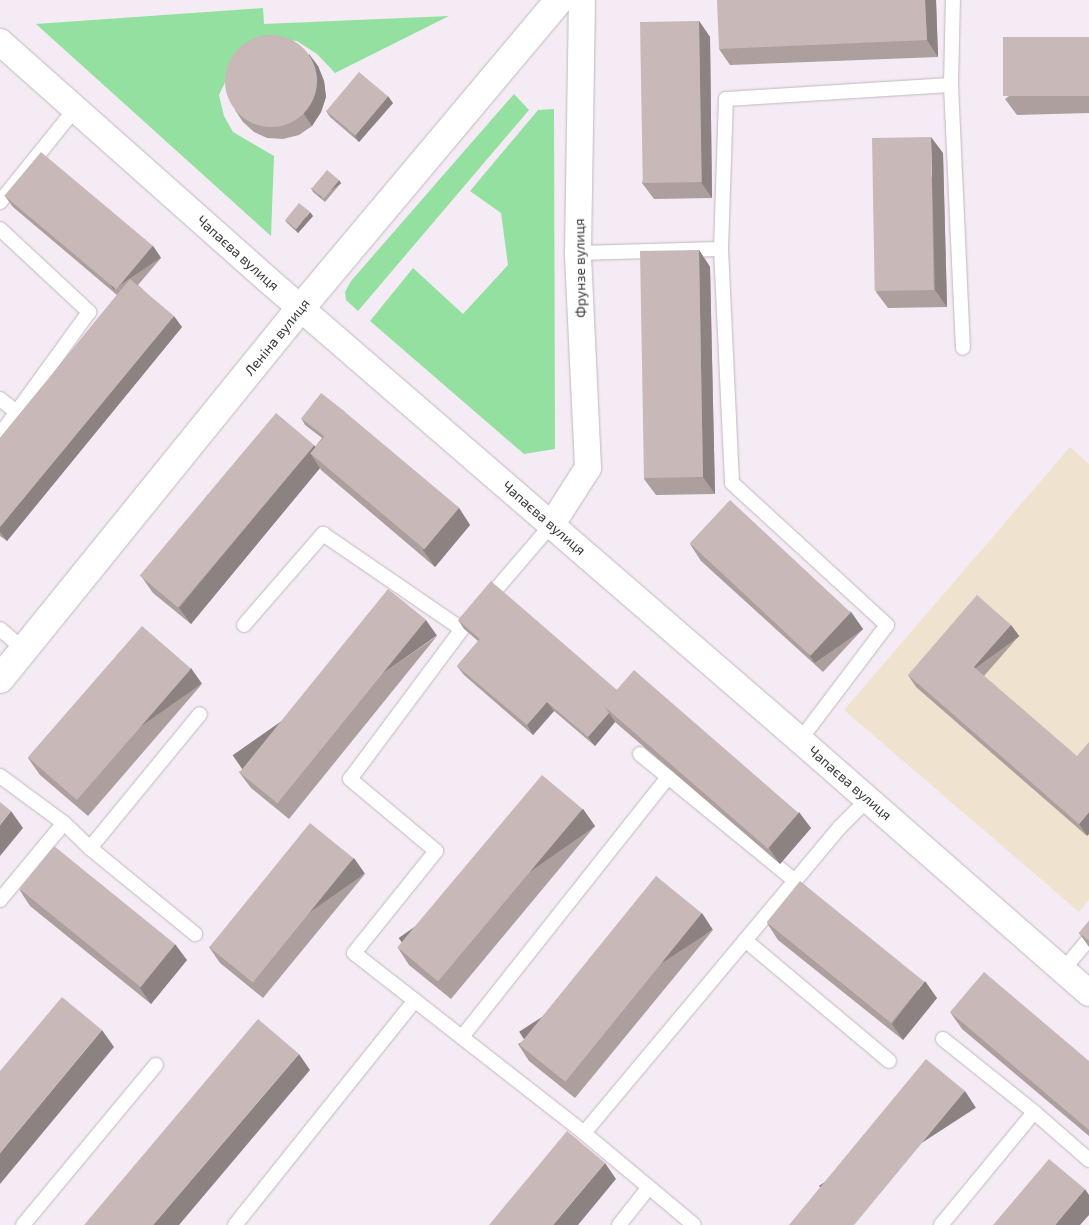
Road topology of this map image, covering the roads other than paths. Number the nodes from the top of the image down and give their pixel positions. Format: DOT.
graph roads {
  1 [pos="559,0"];
  2 [pos="582,0"];
  3 [pos="953,0"];
  4 [pos="0,42"];
  5 [pos="952,84"];
  6 [pos="75,108"];
  7 [pos="0,202"];
  8 [pos="0,229"];
  9 [pos="721,248"];
  10 [pos="578,252"];
  11 [pos="300,308"];
  12 [pos="962,348"];
  13 [pos="0,399"];
  14 [pos="18,413"];
  15 [pos="0,435"];
  16 [pos="552,524"];
  17 [pos="244,625"];
  18 [pos="0,629"];
  19 [pos="462,629"];
  20 [pos="24,650"];
  21 [pos="0,679"];
  22 [pos="200,714"];
  23 [pos="800,740"];
  24 [pos="640,754"];
  25 [pos="0,776"];
  26 [pos="668,777"];
  27 [pos="868,799"];
  28 [pos="64,824"];
  29 [pos="90,848"];
  30 [pos="795,881"];
  31 [pos="0,900"];
  32 [pos="195,934"];
  33 [pos="1089,939"];
  34 [pos="745,940"];
  35 [pos="1063,970"];
  36 [pos="1089,993"];
  37 [pos="416,1000"];
  38 [pos="462,1037"];
  39 [pos="943,1039"];
  40 [pos="889,1061"];
  41 [pos="156,1065"];
  42 [pos="1034,1112"];
  43 [pos="584,1133"];
  44 [pos="1089,1160"];
  45 [pos="649,1187"];
  46 [pos="23,1225"];
  47 [pos="235,1225"];
  48 [pos="618,1225"];
  49 [pos="694,1225"];
  50 [pos="941,1225"];
  1 -- 11 [label="street, Леніна вулиця"];
  2 -- 10 [label="street, Фрунзе вулиця"];
  3 -- 5 [label="lane"];
  4 -- 6 [label="street, Чапаєва вулиця"];
  5 -- 9 [label="lane"];
  5 -- 12 [label="lane"];
  6 -- 7 [label="lane"];
  6 -- 11 [label="street, Чапаєва вулиця"];
  8 -- 14 [label="lane"];
  9 -- 10 [label="lane"];
  9 -- 23 [label="lane"];
  10 -- 16 [label="street, Фрунзе вулиця"];
  11 -- 16 [label="street, Чапаєва вулиця"];
  11 -- 20 [label="street, Леніна вулиця"];
  13 -- 14 [label="lane"];
  14 -- 15 [label="lane"];
  16 -- 19 [label="lane"];
  16 -- 23 [label="street, Чапаєва вулиця"];
  17 -- 19 [label="lane"];
  18 -- 20 [label="lane"];
  19 -- 37 [label="lane"];
  20 -- 21 [label="street, Леніна вулиця"];
  22 -- 29 [label="lane"];
  23 -- 27 [label="street, Чапаєва вулиця"];
  24 -- 26 [label="lane"];
  25 -- 28 [label="lane"];
  26 -- 30 [label="lane"];
  26 -- 38 [label="lane"];
  27 -- 30 [label="lane"];
  27 -- 35 [label="street, Чапаєва вулиця"];
  28 -- 29 [label="lane"];
  28 -- 31 [label="lane"];
  29 -- 32 [label="lane"];
  30 -- 34 [label="lane"];
  33 -- 35 [label="lane"];
  34 -- 40 [label="lane"];
  34 -- 43 [label="lane"];
  35 -- 36 [label="street, Чапаєва вулиця"];
  37 -- 38 [label="lane"];
  37 -- 47 [label="lane"];
  38 -- 43 [label="lane"];
  39 -- 42 [label="lane"];
  41 -- 46 [label="lane"];
  42 -- 44 [label="lane"];
  42 -- 50 [label="lane"];
  43 -- 45 [label="lane"];
  45 -- 48 [label="lane"];
  45 -- 49 [label="lane"];
}
